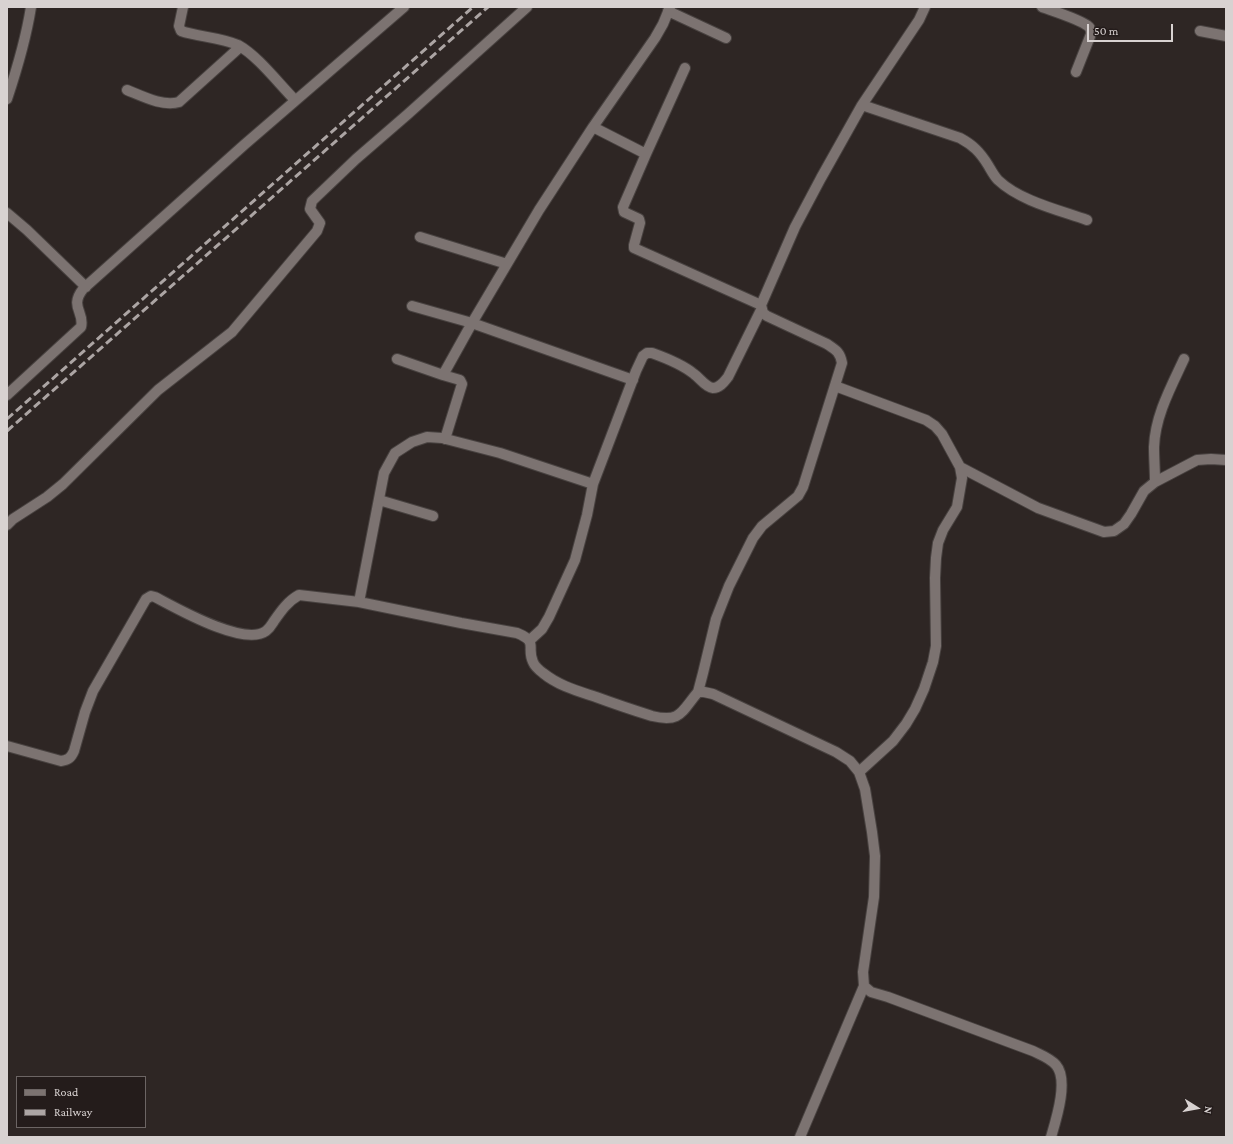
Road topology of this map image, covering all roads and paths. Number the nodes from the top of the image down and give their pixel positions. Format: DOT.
graph roads {
  1 [pos="31,7"];
  2 [pos="183,7"];
  3 [pos="404,7"];
  4 [pos="527,7"];
  5 [pos="925,7"];
  6 [pos="1042,7"];
  7 [pos="669,9"];
  8 [pos="1200,31"];
  9 [pos="1226,36"];
  10 [pos="726,38"];
  11 [pos="240,47"];
  12 [pos="685,68"];
  13 [pos="1076,72"];
  14 [pos="127,90"];
  15 [pos="7,99"];
  16 [pos="295,100"];
  17 [pos="862,105"];
  18 [pos="593,127"];
  19 [pos="646,154"];
  20 [pos="7,213"];
  21 [pos="1087,220"];
  22 [pos="420,237"];
  23 [pos="507,264"];
  24 [pos="86,287"];
  25 [pos="412,306"];
  26 [pos="761,307"];
  27 [pos="472,323"];
  28 [pos="397,359"];
  29 [pos="1184,359"];
  30 [pos="443,375"];
  31 [pos="633,380"];
  32 [pos="835,386"];
  33 [pos="7,395"];
  34 [pos="445,438"];
  35 [pos="1226,460"];
  36 [pos="960,467"];
  37 [pos="1155,482"];
  38 [pos="593,484"];
  39 [pos="378,500"];
  40 [pos="433,516"];
  41 [pos="7,525"];
  42 [pos="359,602"];
  43 [pos="530,640"];
  44 [pos="698,692"];
  45 [pos="7,746"];
  46 [pos="859,772"];
  47 [pos="864,986"];
  48 [pos="800,1137"];
  49 [pos="1051,1137"];
  1 -- 15 [label="street"];
  2 -- 11 [label="street"];
  3 -- 16 [label="street"];
  4 -- 41 [label="street"];
  5 -- 17 [label="street"];
  6 -- 13 [label="street"];
  7 -- 10 [label="street"];
  7 -- 18 [label="street"];
  8 -- 9 [label="street"];
  11 -- 14 [label="street"];
  11 -- 16 [label="street"];
  12 -- 19 [label="street"];
  16 -- 24 [label="street"];
  17 -- 21 [label="street"];
  17 -- 26 [label="street"];
  18 -- 19 [label="street"];
  18 -- 23 [label="street"];
  19 -- 26 [label="street"];
  20 -- 24 [label="street"];
  22 -- 23 [label="street"];
  23 -- 27 [label="street"];
  24 -- 33 [label="street"];
  25 -- 27 [label="street"];
  26 -- 31 [label="street"];
  26 -- 32 [label="street"];
  27 -- 30 [label="street"];
  27 -- 31 [label="street"];
  28 -- 30 [label="street"];
  29 -- 37 [label="street"];
  30 -- 34 [label="street"];
  31 -- 38 [label="street"];
  32 -- 36 [label="street"];
  32 -- 44 [label="street"];
  34 -- 38 [label="street"];
  34 -- 39 [label="street"];
  35 -- 37 [label="street"];
  36 -- 37 [label="street"];
  36 -- 46 [label="street"];
  38 -- 43 [label="street"];
  39 -- 40 [label="street"];
  39 -- 42 [label="street"];
  42 -- 43 [label="street"];
  42 -- 45 [label="street"];
  43 -- 44 [label="street"];
  44 -- 46 [label="street"];
  46 -- 47 [label="street"];
  47 -- 48 [label="street"];
  47 -- 49 [label="street"];
}
